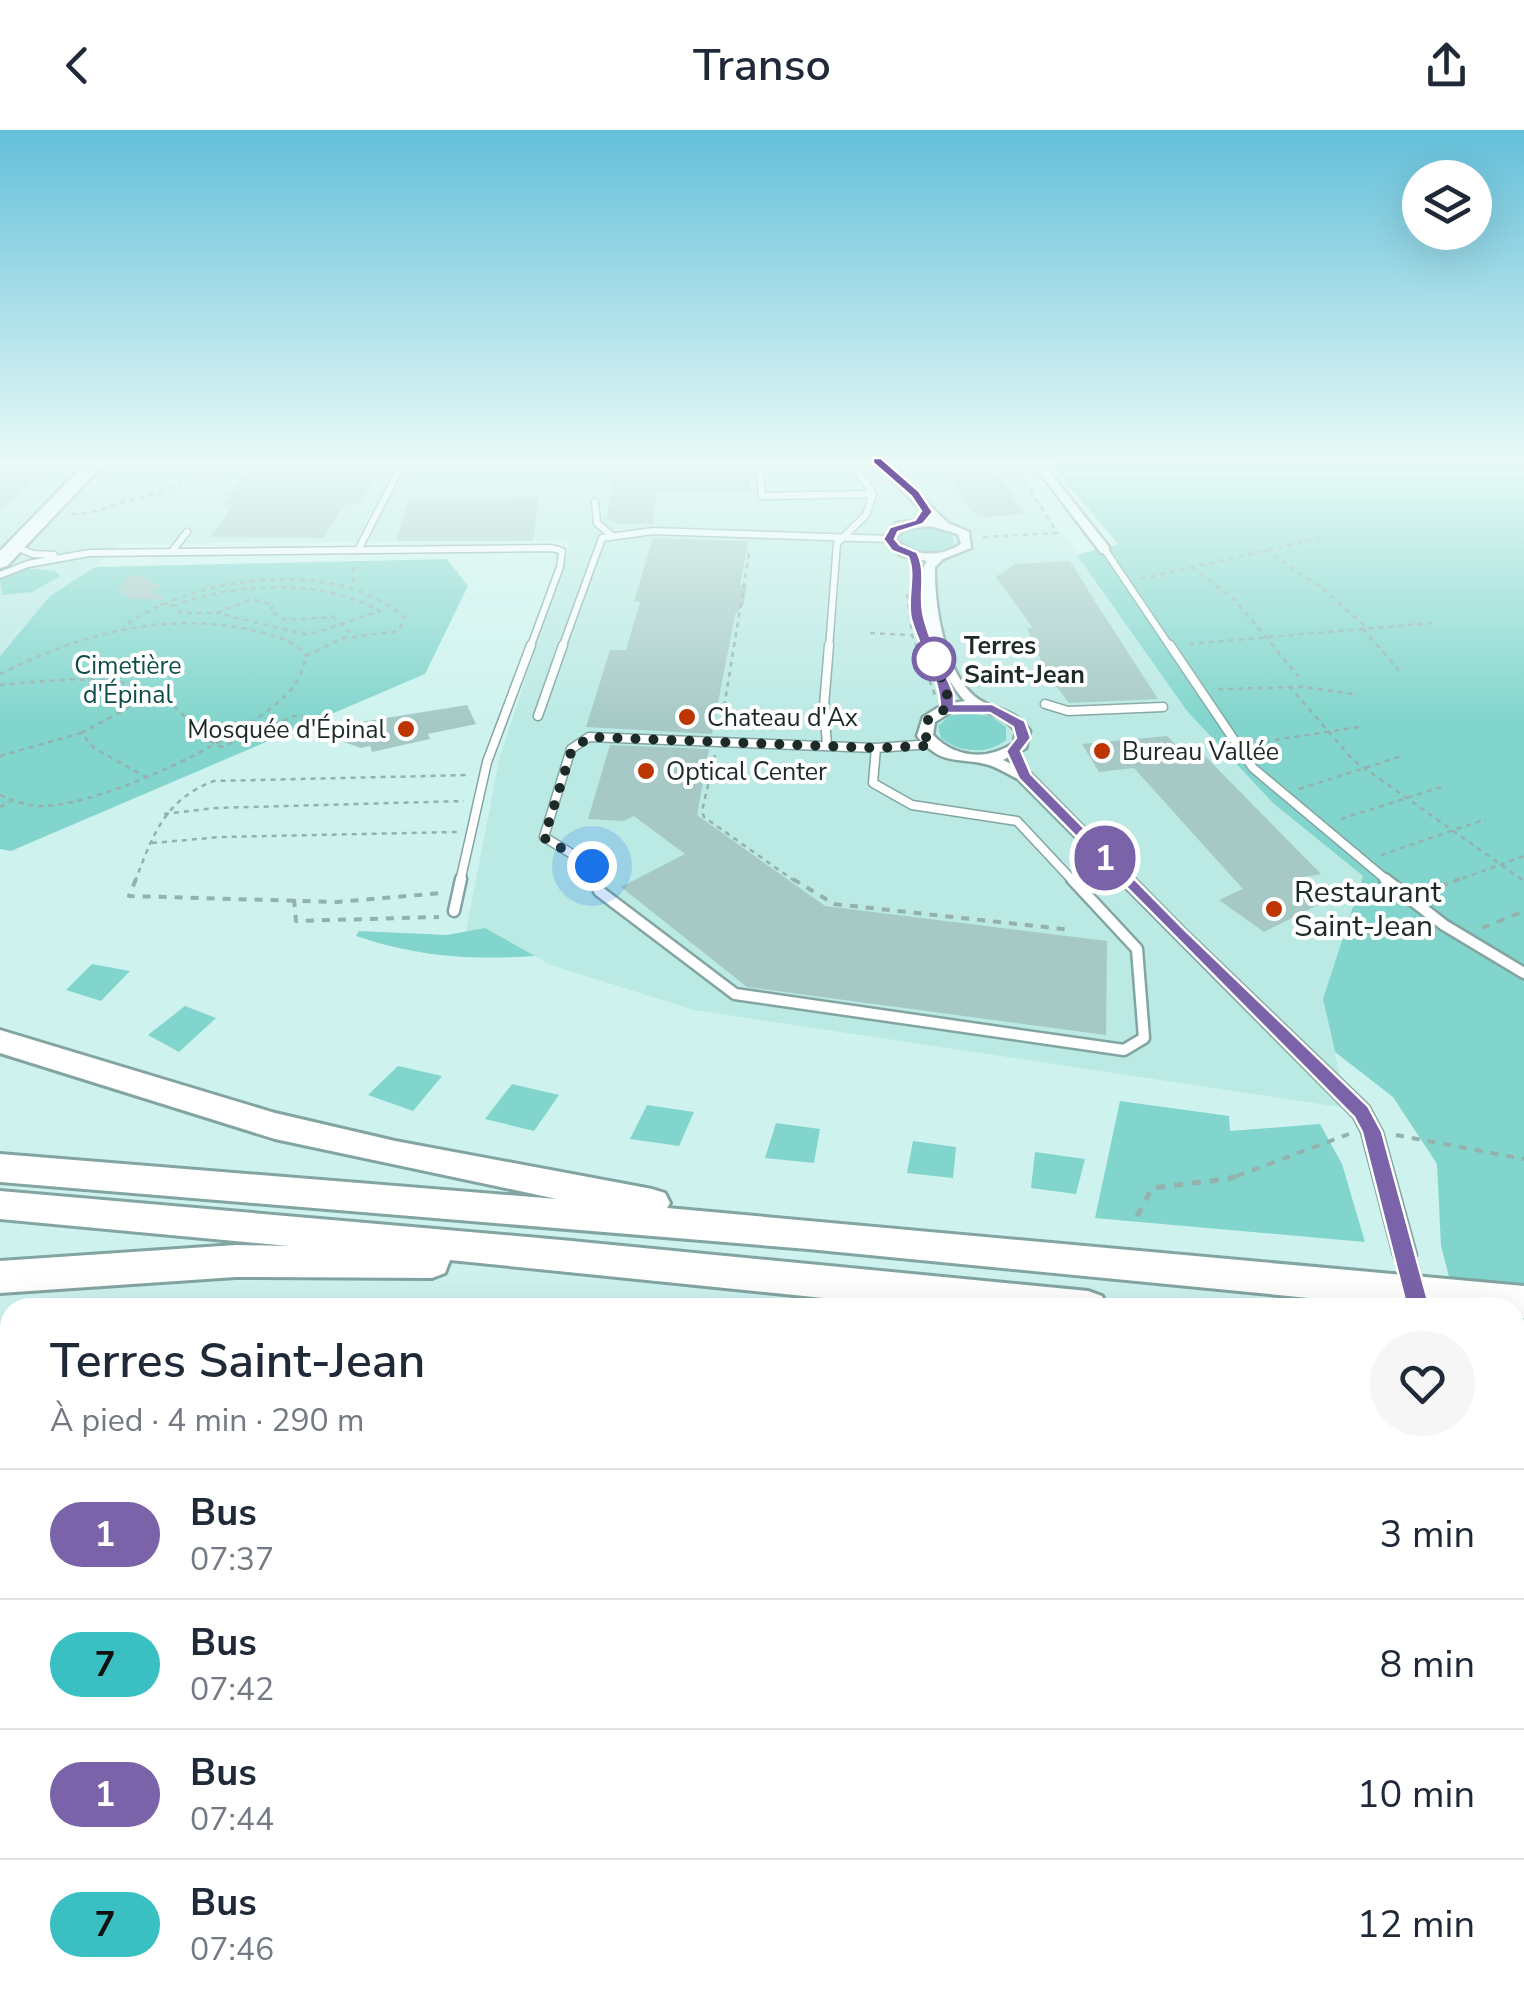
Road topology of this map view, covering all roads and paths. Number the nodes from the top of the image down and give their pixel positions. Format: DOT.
graph roads {
  1 [pos="13,549"];
  2 [pos="490,549"];
  3 [pos="554,549"];
  4 [pos="598,549"];
  5 [pos="750,549"];
  6 [pos="837,549"];
  7 [pos="898,549"];
  8 [pos="962,549"];
  9 [pos="1271,549"];
  10 [pos="173,550"];
  11 [pos="358,550"];
  12 [pos="1105,550"];
  13 [pos="1265,550"];
  14 [pos="76,555"];
  15 [pos="913,555"];
  16 [pos="938,556"];
  17 [pos="354,563"];
  18 [pos="1192,567"];
  19 [pos="0,575"];
  20 [pos="1126,580"];
  21 [pos="353,587"];
  22 [pos="157,603"];
  23 [pos="173,606"];
  24 [pos="181,613"];
  25 [pos="216,613"];
  26 [pos="167,622"];
  27 [pos="340,623"];
  28 [pos="1432,623"];
  29 [pos="124,626"];
  30 [pos="1365,628"];
  31 [pos="870,633"];
  32 [pos="352,635"];
  33 [pos="912,635"];
  34 [pos="1269,637"];
  35 [pos="1170,644"];
  36 [pos="306,656"];
  37 [pos="1400,670"];
  38 [pos="0,674"];
  39 [pos="1299,676"];
  40 [pos="0,686"];
  41 [pos="1289,686"];
  42 [pos="1198,690"];
  43 [pos="157,694"];
  44 [pos="1352,694"];
  45 [pos="1045,704"];
  46 [pos="980,706"];
  47 [pos="1163,707"];
  48 [pos="947,708"];
  49 [pos="538,716"];
  50 [pos="318,718"];
  51 [pos="1359,727"];
  52 [pos="720,730"];
  53 [pos="1327,732"];
  54 [pos="81,733"];
  55 [pos="718,742"];
  56 [pos="210,743"];
  57 [pos="932,744"];
  58 [pos="1237,745"];
  59 [pos="827,746"];
  60 [pos="876,748"];
  61 [pos="1014,751"];
  62 [pos="0,756"];
  63 [pos="1399,757"];
  64 [pos="988,759"];
  65 [pos="1363,768"];
  66 [pos="484,775"];
  67 [pos="1024,776"];
  68 [pos="146,777"];
  69 [pos="1441,787"];
  70 [pos="0,794"];
  71 [pos="1282,794"];
  72 [pos="1403,799"];
  73 [pos="12,800"];
  74 [pos="479,801"];
  75 [pos="0,807"];
  76 [pos="163,814"];
  77 [pos="1486,819"];
  78 [pos="1320,826"];
  79 [pos="472,831"];
  80 [pos="1451,831"];
  81 [pos="1124,836"];
  82 [pos="1085,838"];
  83 [pos="151,843"];
  84 [pos="1524,856"];
  85 [pos="1363,862"];
  86 [pos="1501,866"];
  87 [pos="1524,881"];
  88 [pos="459,891"];
  89 [pos="1409,898"];
  90 [pos="294,899"];
  91 [pos="454,911"];
  92 [pos="1524,912"];
  93 [pos="1072,930"];
  94 [pos="1463,936"];
  95 [pos="1524,973"];
  96 [pos="0,1032"];
  97 [pos="0,1041"];
  98 [pos="54,1055"];
  99 [pos="1353,1132"];
  100 [pos="1388,1133"];
  101 [pos="1524,1159"];
  102 [pos="0,1168"];
  103 [pos="0,1205"];
  104 [pos="1137,1216"];
  105 [pos="808,1234"];
  106 [pos="562,1255"];
  107 [pos="1405,1255"];
  108 [pos="0,1278"];
  109 [pos="989,1298"];
  110 [pos="1482,1298"];
  1 -- 14 [label="lane"];
  2 -- 11 [label="lane"];
  3 -- 66 [label="lane"];
  4 -- 49 [label="lane"];
  5 -- 52 [label="path"];
  6 -- 59 [label="lane"];
  7 -- 15 [label="street"];
  8 -- 16 [label="street"];
  9 -- 13 [label="path"];
  10 -- 11 [label="lane"];
  10 -- 14 [label="lane"];
  12 -- 20 [label="lane"];
  13 -- 18 [label="path"];
  13 -- 30 [label="path"];
  14 -- 19 [label="lane"];
  15 -- 16 [label="street"];
  15 -- 48 [label="street"];
  16 -- 46 [label="street"];
  17 -- 21 [label="path"];
  18 -- 20 [label="path"];
  18 -- 34 [label="path"];
  20 -- 35 [label="lane"];
  21 -- 22 [label="path"];
  21 -- 32 [label="path"];
  22 -- 23 [label="path"];
  22 -- 29 [label="path"];
  23 -- 24 [label="path"];
  23 -- 27 [label="path"];
  24 -- 25 [label="path"];
  24 -- 26 [label="path"];
  25 -- 27 [label="path"];
  25 -- 27 [label="path"];
  26 -- 29 [label="path"];
  26 -- 36 [label="path"];
  27 -- 32 [label="path"];
  28 -- 30 [label="path"];
  29 -- 38 [label="path"];
  30 -- 34 [label="path"];
  30 -- 37 [label="path"];
  31 -- 33 [label="path"];
  32 -- 36 [label="path"];
  34 -- 35 [label="path"];
  34 -- 39 [label="path"];
  35 -- 42 [label="lane"];
  36 -- 56 [label="path"];
  40 -- 43 [label="path"];
  41 -- 42 [label="path"];
  41 -- 44 [label="path"];
  41 -- 53 [label="path"];
  42 -- 58 [label="lane"];
  43 -- 54 [label="path"];
  43 -- 56 [label="path"];
  45 -- 47 [label="lane"];
  46 -- 48 [label="street"];
  46 -- 61 [label="street"];
  48 -- 57 [label="street"];
  50 -- 56 [label="path"];
  51 -- 53 [label="path"];
  53 -- 58 [label="path"];
  53 -- 65 [label="path"];
  54 -- 62 [label="path"];
  54 -- 68 [label="path"];
  55 -- 59 [label="lane"];
  55 -- 60 [label="lane"];
  55 -- 93 [label="path"];
  56 -- 68 [label="path"];
  57 -- 60 [label="lane"];
  57 -- 64 [label="street"];
  58 -- 71 [label="lane"];
  59 -- 60 [label="lane"];
  61 -- 64 [label="street"];
  61 -- 67 [label="street"];
  63 -- 65 [label="path"];
  64 -- 67 [label="street"];
  65 -- 71 [label="path"];
  65 -- 72 [label="path"];
  66 -- 74 [label="lane"];
  66 -- 76 [label="path"];
  67 -- 82 [label="street"];
  68 -- 73 [label="path"];
  69 -- 72 [label="path"];
  70 -- 73 [label="path"];
  71 -- 78 [label="lane"];
  72 -- 78 [label="path"];
  72 -- 80 [label="path"];
  73 -- 75 [label="path"];
  74 -- 76 [label="path"];
  74 -- 79 [label="lane"];
  76 -- 83 [label="path"];
  77 -- 80 [label="path"];
  78 -- 85 [label="lane"];
  79 -- 83 [label="path"];
  79 -- 88 [label="lane"];
  80 -- 85 [label="path"];
  80 -- 86 [label="path"];
  81 -- 82 [label="lane"];
  82 -- 107 [label="street"];
  83 -- 90 [label="path"];
  84 -- 86 [label="path"];
  85 -- 89 [label="lane"];
  86 -- 87 [label="path"];
  86 -- 89 [label="path"];
  88 -- 90 [label="path"];
  88 -- 91 [label="lane"];
  89 -- 94 [label="lane"];
  90 -- 91 [label="path"];
  92 -- 94 [label="path"];
  94 -- 95 [label="lane"];
  96 -- 98 [label="highway"];
  97 -- 98 [label="highway"];
  98 -- 105 [label="highway"];
  99 -- 104 [label="path"];
  100 -- 101 [label="path"];
  102 -- 105 [label="highway"];
  103 -- 106 [label="highway"];
  105 -- 110 [label="highway"];
  106 -- 108 [label="highway"];
  106 -- 109 [label="highway"];
}
